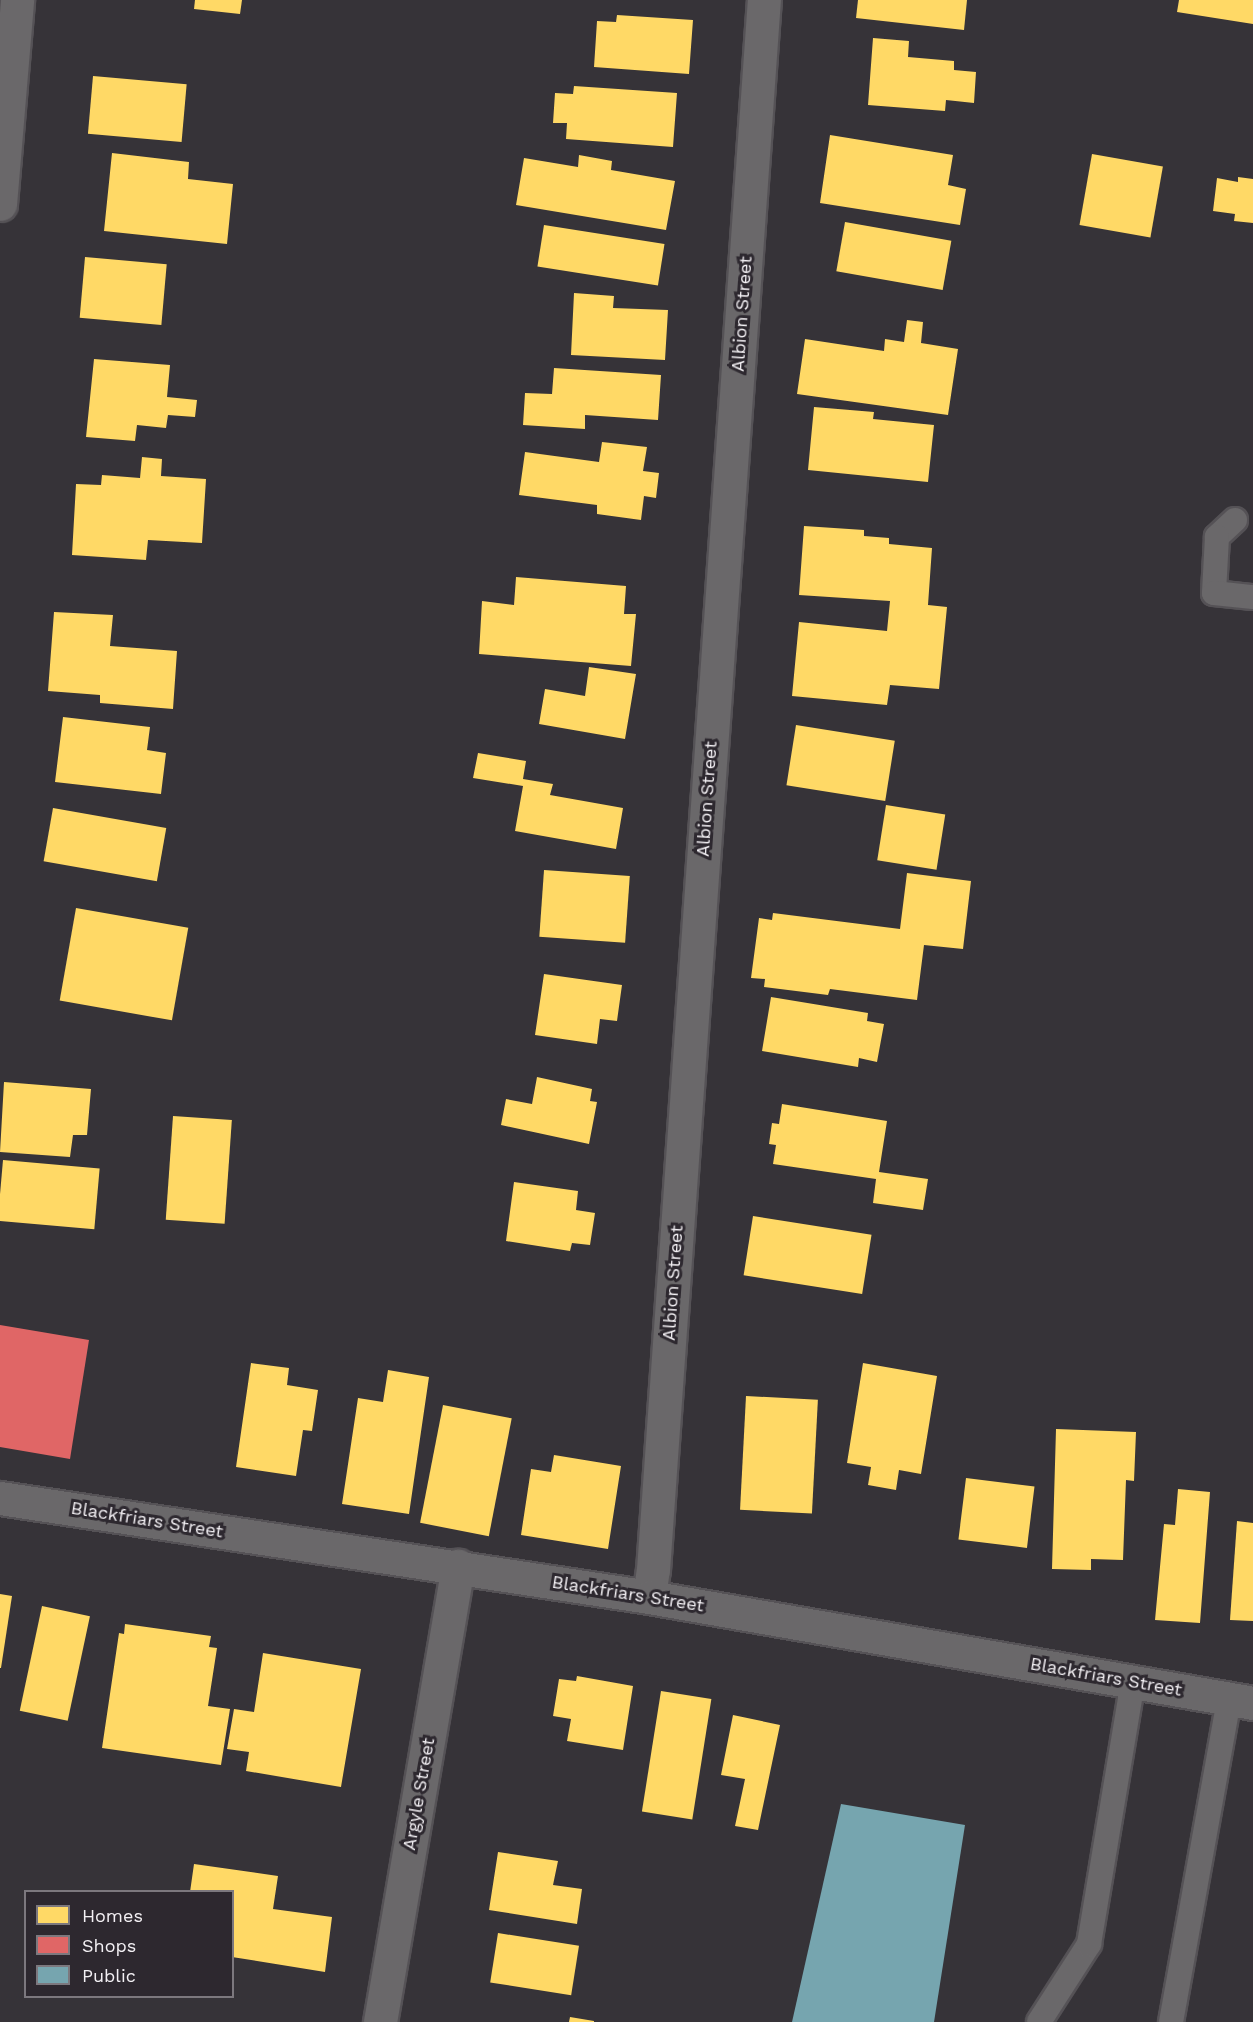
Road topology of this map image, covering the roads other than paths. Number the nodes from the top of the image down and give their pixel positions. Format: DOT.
graph roads {
  1 [pos="16,0"];
  2 [pos="764,0"];
  3 [pos="0,204"];
  4 [pos="1235,520"];
  5 [pos="1253,597"];
  6 [pos="0,1498"];
  7 [pos="458,1566"];
  8 [pos="649,1597"];
  9 [pos="1133,1681"];
  10 [pos="1241,1701"];
  11 [pos="380,2022"];
  12 [pos="1039,2022"];
  13 [pos="1171,2022"];
  1 -- 3 [label="street"];
  2 -- 8 [label="street, Albion Street"];
  4 -- 5 [label="lane"];
  6 -- 7 [label="street, Blackfriars Street"];
  7 -- 8 [label="street, Blackfriars Street"];
  7 -- 11 [label="street, Argyle Street"];
  8 -- 9 [label="street, Blackfriars Street"];
  9 -- 10 [label="street, Blackfriars Street"];
  9 -- 12 [label="lane"];
  10 -- 13 [label="lane"];
}
